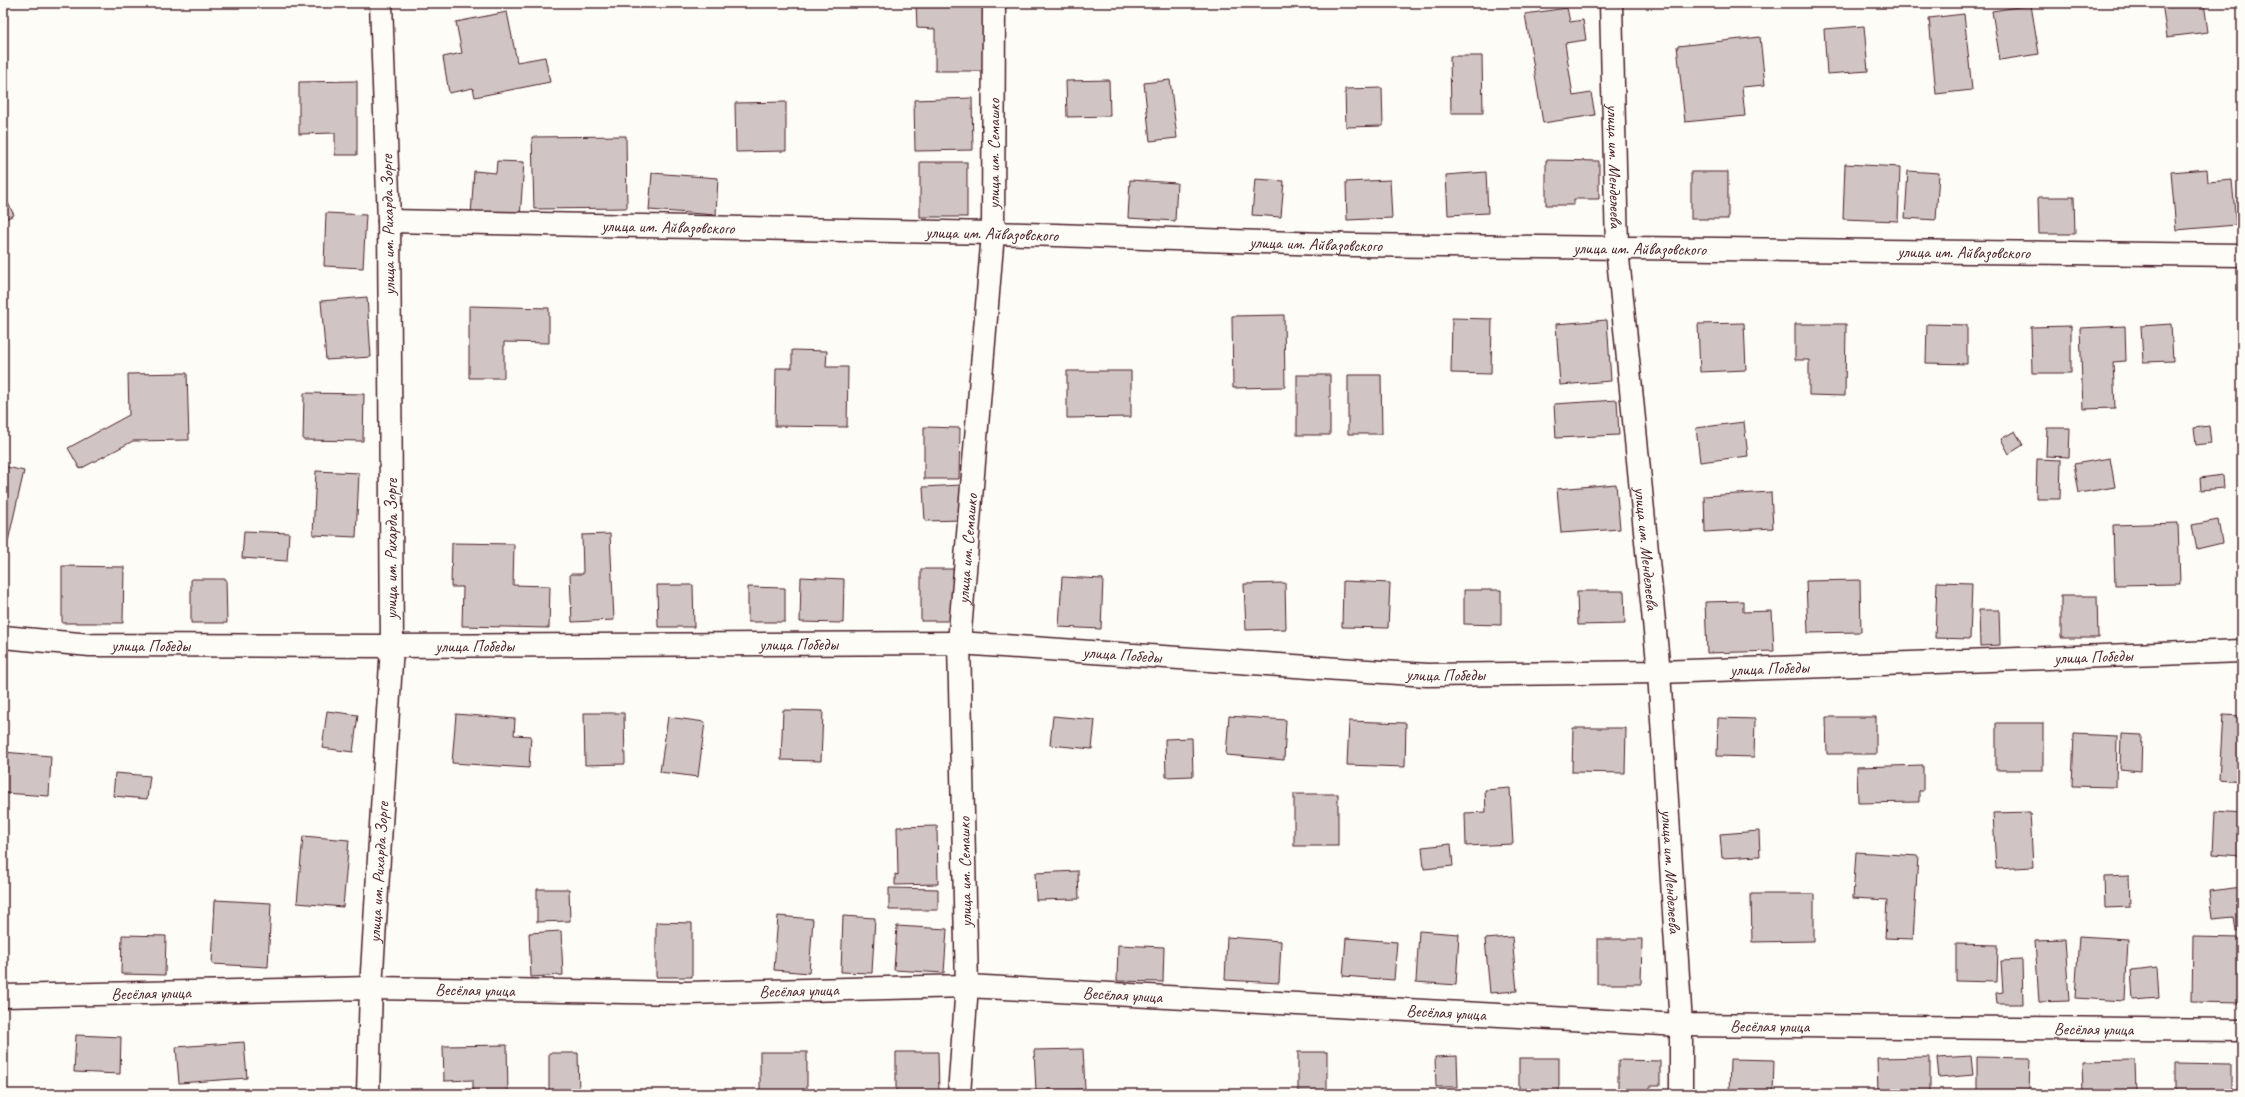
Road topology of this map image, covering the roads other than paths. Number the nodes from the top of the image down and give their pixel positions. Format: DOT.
graph roads {
  1 [pos="381,3"];
  2 [pos="994,3"];
  3 [pos="1611,3"];
  4 [pos="389,221"];
  5 [pos="993,233"];
  6 [pos="1617,248"];
  7 [pos="2242,255"];
  8 [pos="3,637"];
  9 [pos="959,643"];
  10 [pos="392,646"];
  11 [pos="2242,651"];
  12 [pos="1659,672"];
  13 [pos="967,986"];
  14 [pos="371,988"];
  15 [pos="3,996"];
  16 [pos="1681,1025"];
  17 [pos="2242,1030"];
  18 [pos="368,1094"];
  19 [pos="959,1094"];
  20 [pos="1681,1094"];
  1 -- 4 [label="street, улица им. Рихарда Зорге"];
  2 -- 5 [label="street, улица им. Семашко"];
  3 -- 6 [label="street, улица им. Менделеева"];
  4 -- 5 [label="street, улица им. Айвазовского"];
  4 -- 10 [label="street, улица им. Рихарда Зорге"];
  5 -- 6 [label="street, улица им. Айвазовского"];
  5 -- 9 [label="street, улица им. Семашко"];
  6 -- 7 [label="street, улица им. Айвазовского"];
  6 -- 12 [label="street, улица им. Менделеева"];
  8 -- 10 [label="street, улица Победы"];
  9 -- 10 [label="street, улица Победы"];
  9 -- 12 [label="street, улица Победы"];
  9 -- 13 [label="street, улица им. Семашко"];
  10 -- 14 [label="street, улица им. Рихарда Зорге"];
  11 -- 12 [label="street, улица Победы"];
  12 -- 16 [label="street, улица им. Менделеева"];
  13 -- 14 [label="street, Весёлая улица"];
  13 -- 16 [label="street, Весёлая улица"];
  13 -- 19 [label="street, улица им. Семашко"];
  14 -- 15 [label="street, Весёлая улица"];
  14 -- 18 [label="street, улица им. Рихарда Зорге"];
  16 -- 17 [label="street, Весёлая улица"];
  16 -- 20 [label="street, улица им. Менделеева"];
}
